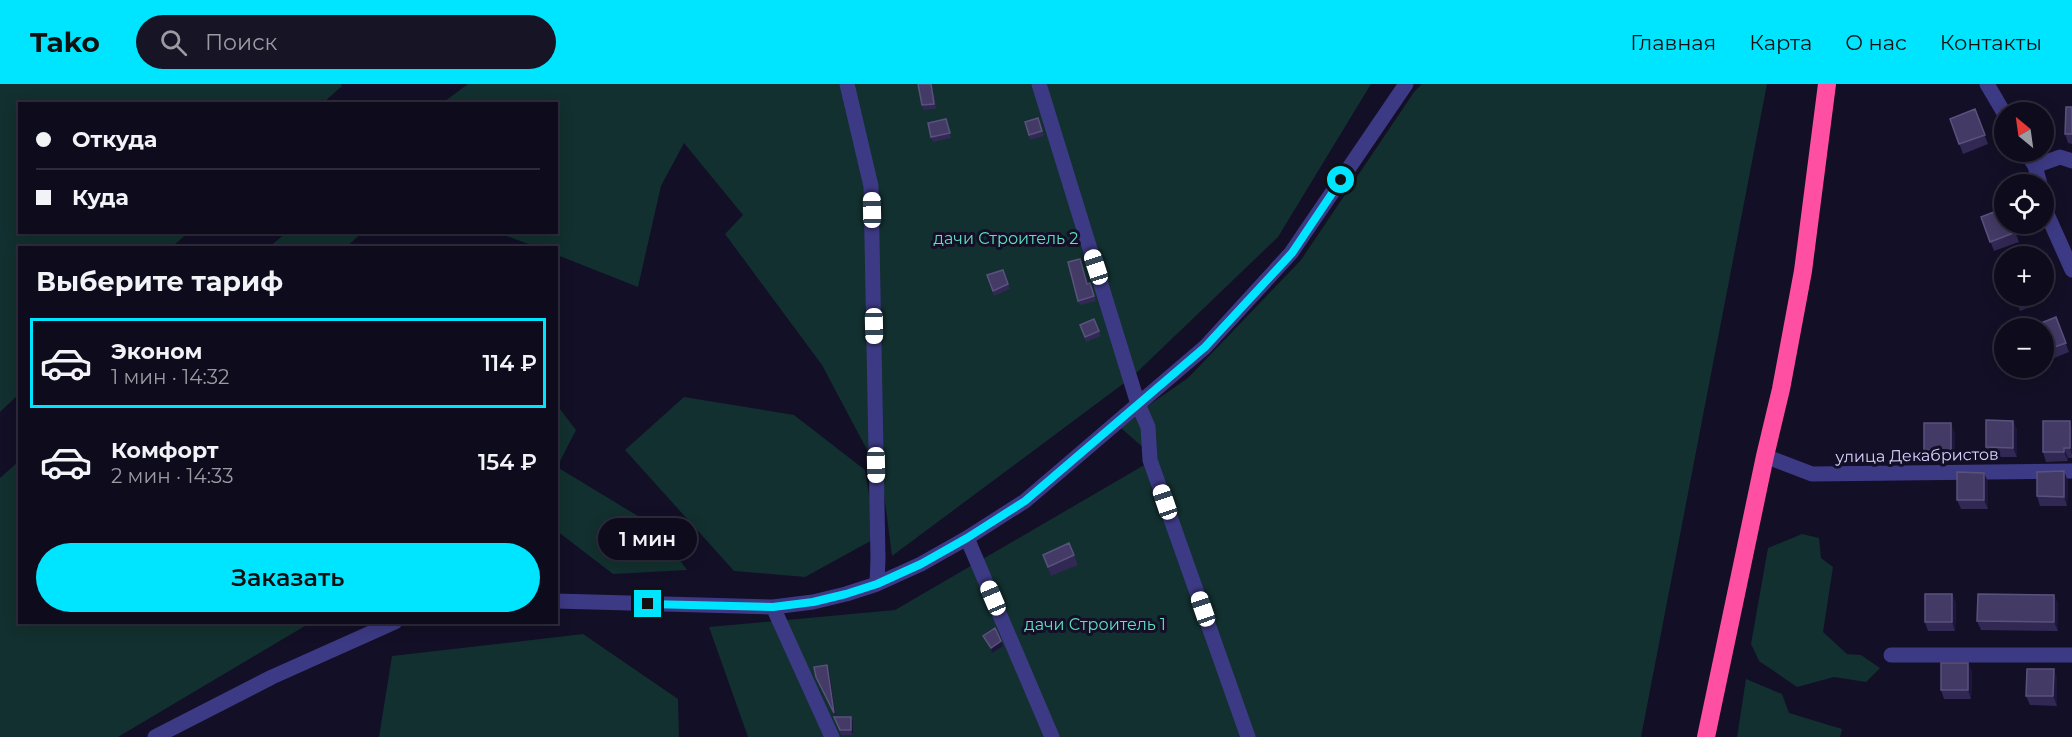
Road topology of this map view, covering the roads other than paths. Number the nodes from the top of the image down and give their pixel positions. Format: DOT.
graph roads {
  1 [pos="847,84"];
  2 [pos="1039,84"];
  3 [pos="1406,84"];
  4 [pos="1827,84"];
  5 [pos="1987,84"];
  6 [pos="1998,102"];
  7 [pos="2072,161"];
  8 [pos="2032,162"];
  9 [pos="2035,166"];
  10 [pos="2037,174"];
  11 [pos="2054,230"];
  12 [pos="2072,270"];
  13 [pos="1138,404"];
  14 [pos="1765,456"];
  15 [pos="2072,471"];
  16 [pos="967,538"];
  17 [pos="877,584"];
  18 [pos="558,601"];
  19 [pos="773,607"];
  20 [pos="391,624"];
  21 [pos="1891,655"];
  22 [pos="2072,655"];
  23 [pos="155,737"];
  24 [pos="832,737"];
  25 [pos="1052,737"];
  26 [pos="1248,737"];
  27 [pos="1706,737"];
  1 -- 17 [label="street"];
  2 -- 13 [label="street"];
  3 -- 13 [label="street"];
  4 -- 14 [label="highway"];
  5 -- 6 [label="street"];
  7 -- 9 [label="street"];
  8 -- 9 [label="street"];
  9 -- 10 [label="street"];
  11 -- 12 [label="street"];
  13 -- 16 [label="street"];
  13 -- 26 [label="street"];
  14 -- 15 [label="street, улица Декабристов"];
  14 -- 27 [label="highway"];
  16 -- 17 [label="street"];
  16 -- 25 [label="street"];
  17 -- 19 [label="street"];
  18 -- 19 [label="street"];
  19 -- 24 [label="street"];
  20 -- 23 [label="street"];
  21 -- 22 [label="street"];
}
